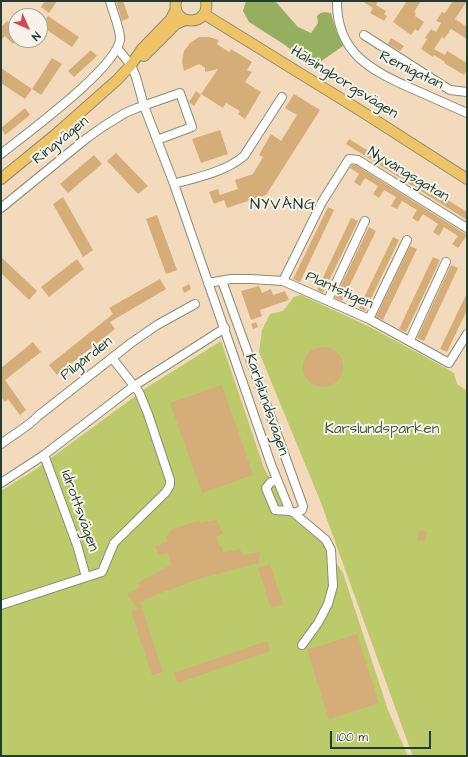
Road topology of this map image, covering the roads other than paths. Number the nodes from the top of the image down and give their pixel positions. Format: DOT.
graph roads {
  1 [pos="110,1"];
  2 [pos="207,1"];
  3 [pos="337,1"];
  4 [pos="176,3"];
  5 [pos="204,14"];
  6 [pos="185,20"];
  7 [pos="364,35"];
  8 [pos="117,48"];
  9 [pos="131,65"];
  10 [pos="467,92"];
  11 [pos="282,97"];
  12 [pos="144,106"];
  13 [pos="467,113"];
  14 [pos="157,140"];
  15 [pos="1,154"];
  16 [pos="1,179"];
  17 [pos="467,179"];
  18 [pos="174,184"];
  19 [pos="1,208"];
  20 [pos="365,221"];
  21 [pos="467,228"];
  22 [pos="407,240"];
  23 [pos="446,262"];
  24 [pos="222,281"];
  25 [pos="283,281"];
  26 [pos="208,284"];
  27 [pos="328,300"];
  28 [pos="195,304"];
  29 [pos="369,319"];
  30 [pos="225,328"];
  31 [pos="467,334"];
  32 [pos="410,340"];
  33 [pos="245,347"];
  34 [pos="233,351"];
  35 [pos="112,358"];
  36 [pos="134,386"];
  37 [pos="1,444"];
  38 [pos="44,455"];
  39 [pos="277,480"];
  40 [pos="1,483"];
  41 [pos="292,512"];
  42 [pos="86,578"];
  43 [pos="1,605"];
  44 [pos="302,645"];
  1 -- 8 [label="street"];
  2 -- 5 [label="main road"];
  3 -- 13 [label="street, Remigatan"];
  4 -- 6 [label="main road"];
  4 -- 9 [label="main road, Ringvägen"];
  5 -- 6 [label="main road, Ringvägen"];
  5 -- 17 [label="main road, Hälsingborgsvägen"];
  6 -- 9 [label="main road, Ringvägen"];
  7 -- 10 [label="street"];
  8 -- 9 [label="street, Karlslundsvägen"];
  8 -- 15 [label="street, Ringvägen"];
  9 -- 12 [label="street, Karlslundsvägen"];
  9 -- 16 [label="main road, Ringvägen"];
  11 -- 18 [label="street"];
  12 -- 14 [label="street, Karlslundsvägen"];
  12 -- 14 [label="street, Ringvägen"];
  12 -- 19 [label="street, Ringvägen"];
  14 -- 18 [label="street, Karlslundsvägen"];
  18 -- 26 [label="street, Karlslundsvägen"];
  20 -- 27 [label="street"];
  21 -- 25 [label="street, Nyvångsgatan"];
  22 -- 29 [label="street"];
  23 -- 32 [label="street"];
  24 -- 25 [label="street, Plantstigen"];
  24 -- 26 [label="street, Plantstigen"];
  24 -- 33 [label="street, Karlslundsvägen"];
  25 -- 27 [label="street, Plantstigen"];
  26 -- 30 [label="street, Karlslundsvägen"];
  27 -- 29 [label="street, Plantstigen"];
  28 -- 35 [label="street, Pilgården"];
  29 -- 32 [label="street, Plantstigen"];
  30 -- 34 [label="street, Karlslundsvägen"];
  30 -- 36 [label="street"];
  31 -- 32 [label="street, Plantstigen"];
  33 -- 34 [label="street"];
  33 -- 41 [label="street, Karlslundsvägen"];
  34 -- 39 [label="street, Karlslundsvägen"];
  35 -- 36 [label="street"];
  35 -- 37 [label="street, Pilgården"];
  36 -- 38 [label="street"];
  36 -- 42 [label="street, Idrottsvägen"];
  38 -- 40 [label="street"];
  38 -- 42 [label="street, Idrottsvägen"];
  39 -- 41 [label="street, Karlslundsvägen"];
  39 -- 41 [label="street"];
  41 -- 44 [label="street"];
  42 -- 43 [label="street, Idrottsvägen"];
}
